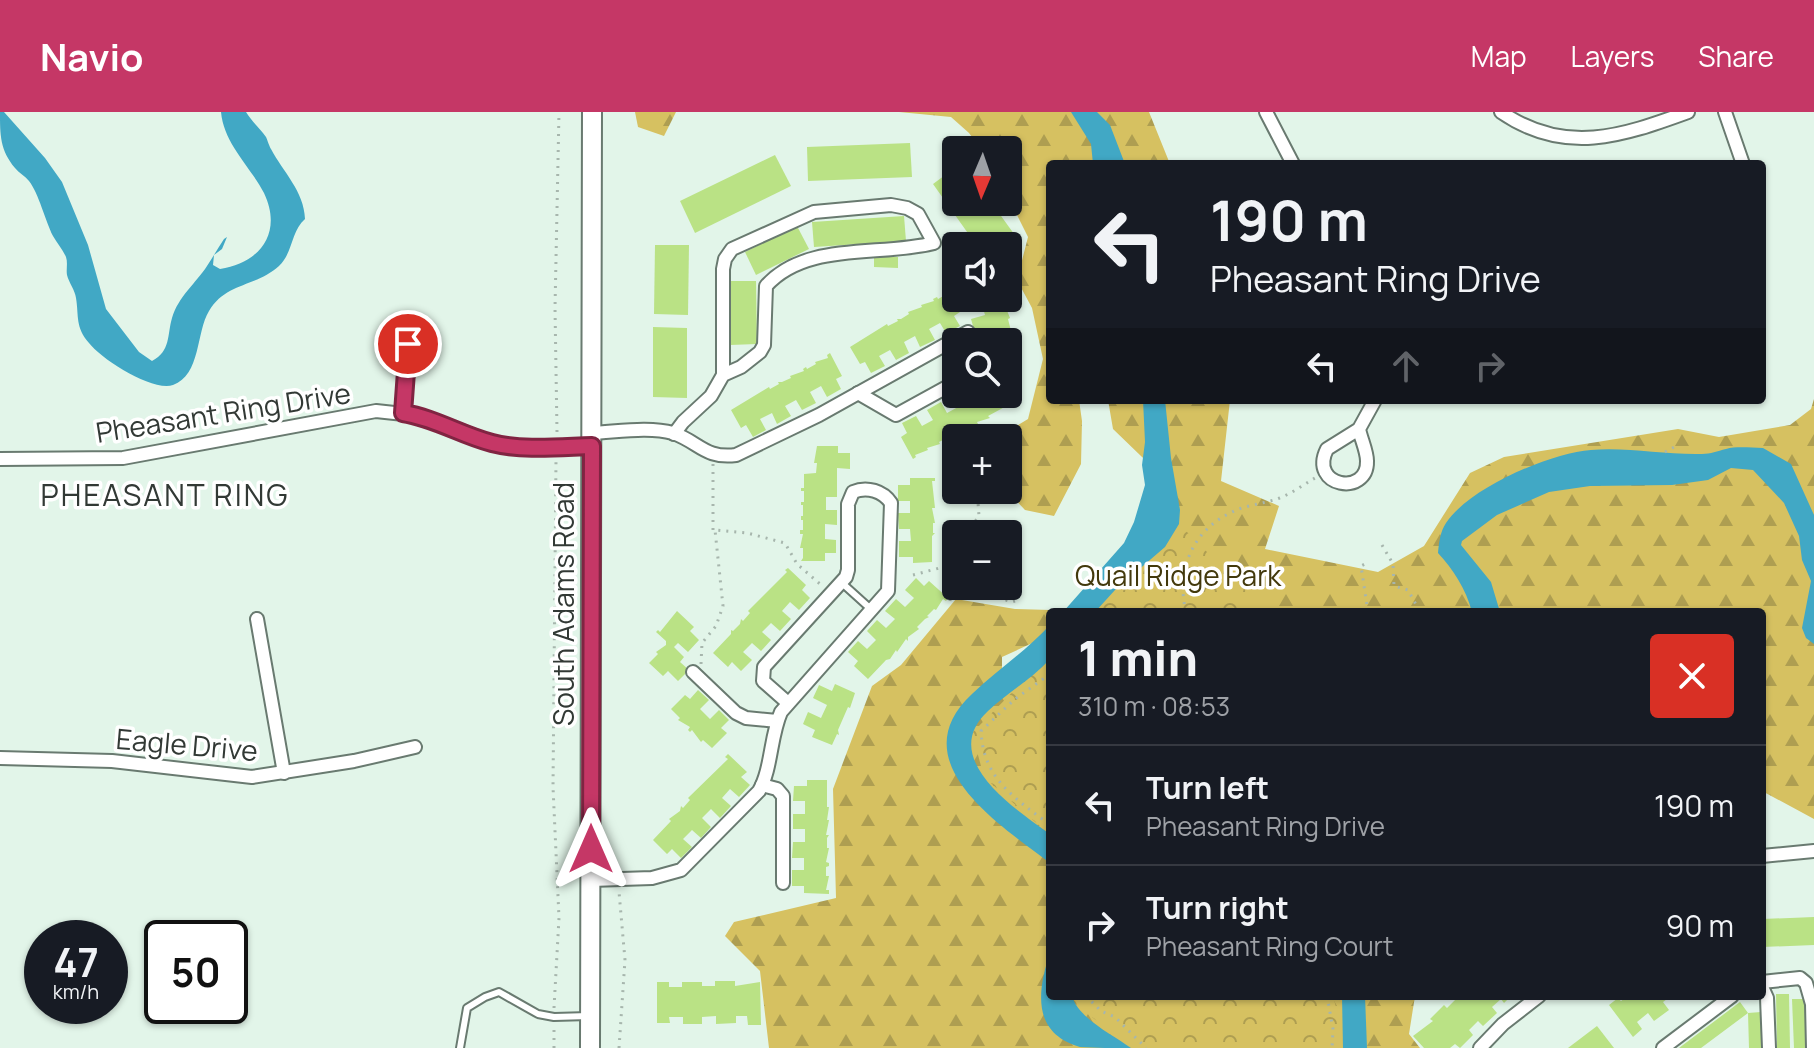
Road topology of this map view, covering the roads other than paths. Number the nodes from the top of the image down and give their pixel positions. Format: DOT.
graph roads {
  1 [pos="592,112"];
  2 [pos="1266,112"];
  3 [pos="1501,112"];
  4 [pos="1688,112"];
  5 [pos="1725,112"];
  6 [pos="1291,160"];
  7 [pos="1742,160"];
  8 [pos="408,344"];
  9 [pos="942,346"];
  10 [pos="723,375"];
  11 [pos="942,390"];
  12 [pos="858,393"];
  13 [pos="1373,404"];
  14 [pos="403,413"];
  15 [pos="1359,429"];
  16 [pos="674,434"];
  17 [pos="592,439"];
  18 [pos="0,459"];
  19 [pos="842,583"];
  20 [pos="873,611"];
  21 [pos="257,619"];
  22 [pos="697,676"];
  23 [pos="788,703"];
  24 [pos="777,721"];
  25 [pos="415,747"];
  26 [pos="0,758"];
  27 [pos="284,773"];
  28 [pos="762,785"];
  29 [pos="1814,851"];
  30 [pos="1766,856"];
  31 [pos="591,880"];
  32 [pos="783,883"];
  33 [pos="1766,983"];
  34 [pos="1766,995"];
  35 [pos="1534,1000"];
  36 [pos="1727,1000"];
  37 [pos="590,1016"];
  38 [pos="460,1048"];
  39 [pos="590,1048"];
  40 [pos="1480,1048"];
  41 [pos="1663,1048"];
  42 [pos="1769,1048"];
  43 [pos="1813,1048"];
  1 -- 17 [label="main road, South Adams Road"];
  2 -- 6 [label="street"];
  3 -- 4 [label="street"];
  5 -- 7 [label="street"];
  8 -- 14 [label="street"];
  9 -- 12 [label="street"];
  10 -- 10 [label="street"];
  10 -- 16 [label="street"];
  11 -- 12 [label="street"];
  12 -- 16 [label="street"];
  13 -- 15 [label="street"];
  14 -- 17 [label="street, Pheasant Ring Drive"];
  14 -- 18 [label="street, Pheasant Ring Drive"];
  15 -- 15 [label="street"];
  16 -- 17 [label="street, Pheasant Ring Drive"];
  17 -- 31 [label="main road, South Adams Road"];
  19 -- 20 [label="lane"];
  19 -- 20 [label="street"];
  19 -- 23 [label="street"];
  20 -- 23 [label="street"];
  21 -- 27 [label="street"];
  22 -- 24 [label="street"];
  23 -- 24 [label="street"];
  24 -- 28 [label="street"];
  25 -- 27 [label="street, Eagle Drive"];
  26 -- 27 [label="street, Eagle Drive"];
  28 -- 31 [label="street"];
  28 -- 32 [label="street"];
  29 -- 30 [label="street"];
  31 -- 37 [label="main road, South Adams Road"];
  33 -- 43 [label="street"];
  34 -- 42 [label="street"];
  35 -- 40 [label="street"];
  36 -- 41 [label="street"];
  37 -- 38 [label="lane"];
  37 -- 39 [label="main road, South Adams Road"];
}
